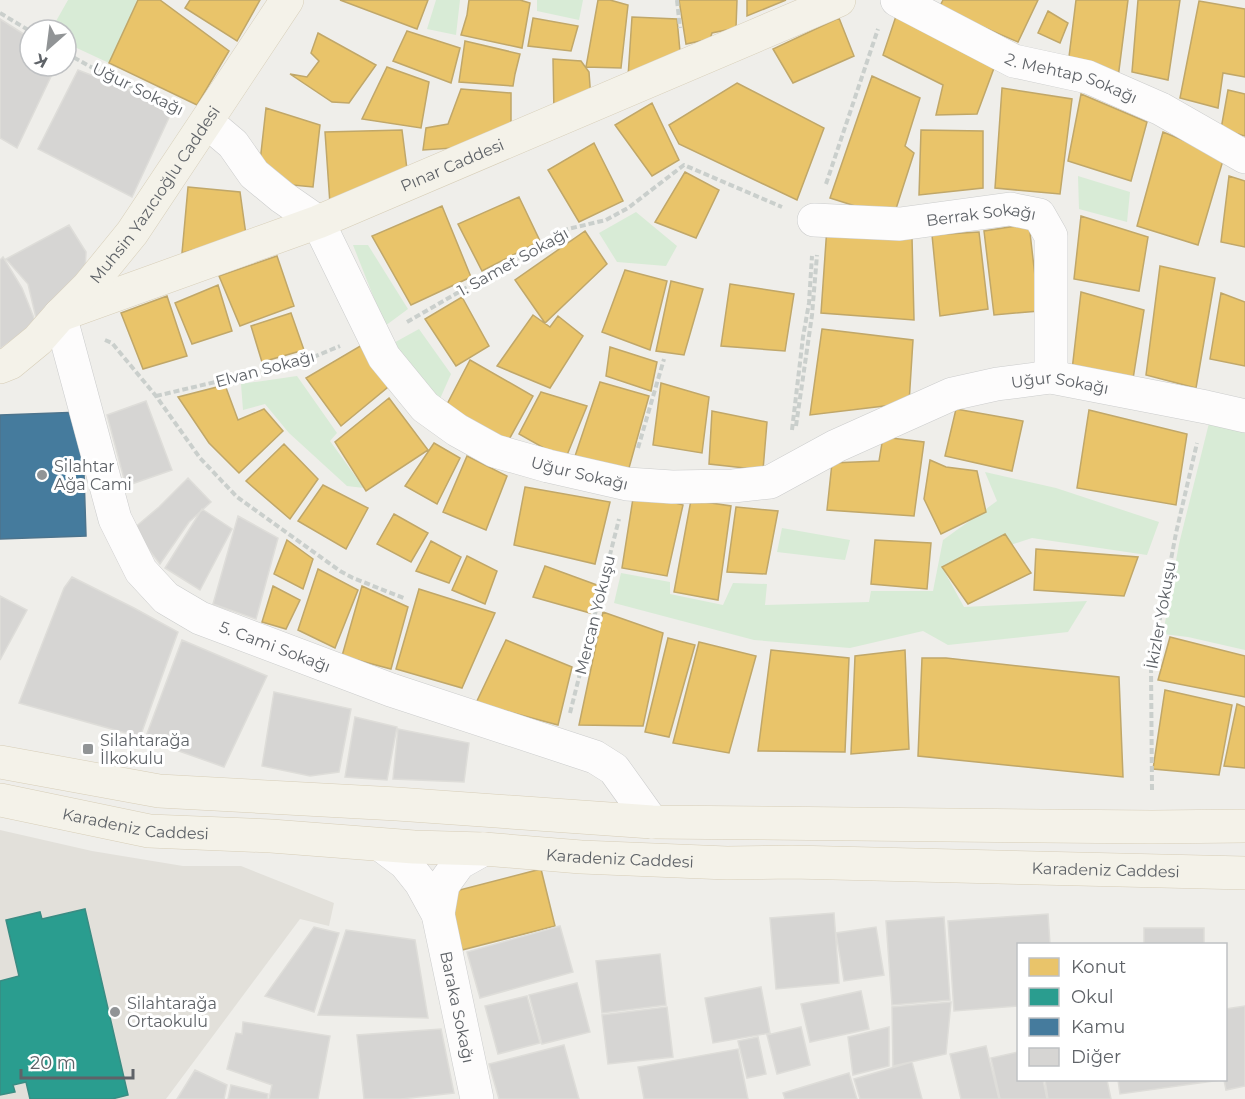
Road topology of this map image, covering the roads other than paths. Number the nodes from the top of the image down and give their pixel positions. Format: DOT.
graph roads {
  1 [pos="287,0"];
  2 [pos="839,0"];
  3 [pos="897,0"];
  4 [pos="207,122"];
  5 [pos="1245,157"];
  6 [pos="817,220"];
  7 [pos="318,222"];
  8 [pos="60,315"];
  9 [pos="0,368"];
  10 [pos="1051,377"];
  11 [pos="1245,416"];
  12 [pos="0,762"];
  13 [pos="0,800"];
  14 [pos="652,822"];
  15 [pos="1245,826"];
  16 [pos="381,845"];
  17 [pos="484,849"];
  18 [pos="1245,873"];
  19 [pos="438,914"];
  20 [pos="477,1099"];
  1 -- 4 [label="main road, Muhsin Yazıcıoğlu Caddesi"];
  2 -- 7 [label="main road, Pınar Caddesi"];
  3 -- 5 [label="street, 2. Mehtap Sokağı"];
  4 -- 7 [label="street, Uğur Sokağı"];
  4 -- 8 [label="main road, Muhsin Yazıcıoğlu Caddesi"];
  6 -- 10 [label="street, Berrak Sokağı"];
  7 -- 8 [label="main road, Pınar Caddesi"];
  7 -- 10 [label="street, Uğur Sokağı"];
  8 -- 9 [label="main road, Muhsin Yazıcıoğlu Caddesi"];
  8 -- 14 [label="street, 5. Cami Sokağı"];
  10 -- 11 [label="street, Uğur Sokağı"];
  12 -- 14 [label="main road"];
  13 -- 16 [label="main road, Karadeniz Caddesi"];
  14 -- 15 [label="main road"];
  16 -- 17 [label="main road, Karadeniz Caddesi"];
  16 -- 19 [label="street, Baraka Sokağı"];
  17 -- 18 [label="main road, Karadeniz Caddesi"];
  17 -- 19 [label="street, Baraka Sokağı"];
  19 -- 20 [label="street, Baraka Sokağı"];
}
